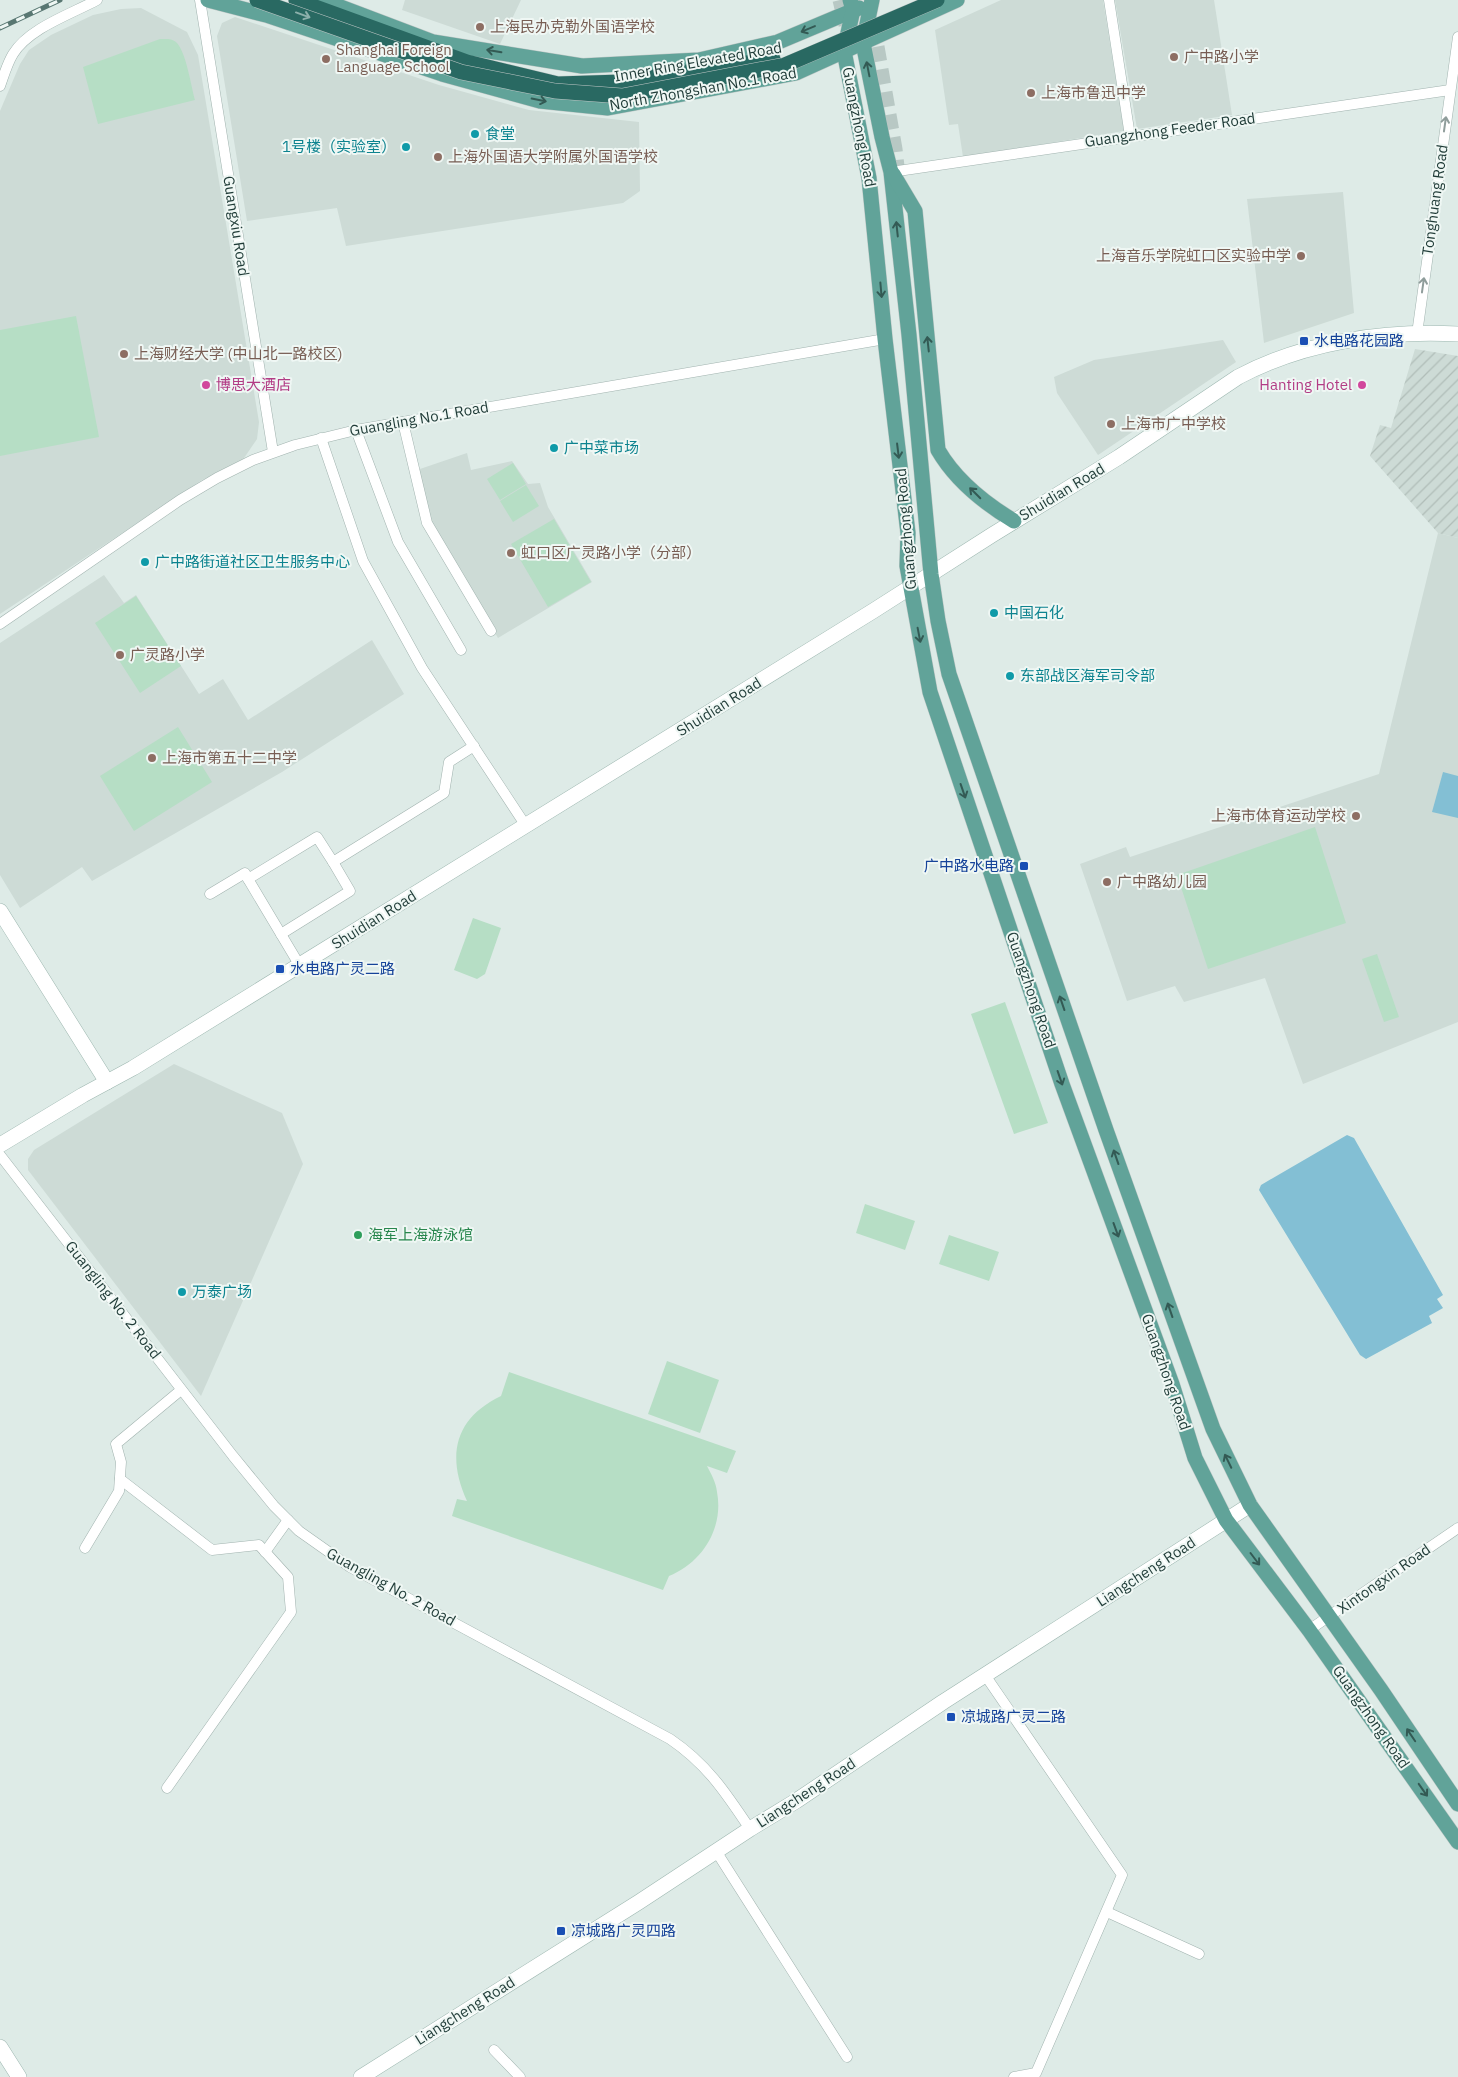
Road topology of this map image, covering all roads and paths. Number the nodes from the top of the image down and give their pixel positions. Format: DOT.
graph roads {
  1 [pos="97,0"];
  2 [pos="200,0"];
  3 [pos="208,0"];
  4 [pos="257,0"];
  5 [pos="296,0"];
  6 [pos="317,0"];
  7 [pos="912,0"];
  8 [pos="937,0"];
  9 [pos="958,0"];
  10 [pos="1109,0"];
  11 [pos="873,1"];
  12 [pos="852,5"];
  13 [pos="1458,37"];
  14 [pos="863,43"];
  15 [pos="844,52"];
  16 [pos="0,86"];
  17 [pos="1450,90"];
  18 [pos="865,120"];
  19 [pos="1130,136"];
  20 [pos="891,172"];
  21 [pos="878,267"];
  22 [pos="1417,334"];
  23 [pos="1458,334"];
  24 [pos="885,339"];
  25 [pos="916,340"];
  26 [pos="403,422"];
  27 [pos="356,430"];
  28 [pos="321,438"];
  29 [pos="273,452"];
  30 [pos="1014,521"];
  31 [pos="928,538"];
  32 [pos="931,574"];
  33 [pos="910,587"];
  34 [pos="0,624"];
  35 [pos="491,631"];
  36 [pos="461,650"];
  37 [pos="474,746"];
  38 [pos="526,826"];
  39 [pos="333,862"];
  40 [pos="248,879"];
  41 [pos="210,894"];
  42 [pos="0,911"];
  43 [pos="281,934"];
  44 [pos="300,966"];
  45 [pos="107,1082"];
  46 [pos="0,1145"];
  47 [pos="0,1155"];
  48 [pos="182,1390"];
  49 [pos="120,1478"];
  50 [pos="1250,1505"];
  51 [pos="288,1520"];
  52 [pos="1226,1520"];
  53 [pos="1458,1528"];
  54 [pos="84,1548"];
  55 [pos="265,1552"];
  56 [pos="1329,1617"];
  57 [pos="1309,1630"];
  58 [pos="985,1675"];
  59 [pos="167,1788"];
  60 [pos="1458,1804"];
  61 [pos="750,1829"];
  62 [pos="1458,1842"];
  63 [pos="716,1851"];
  64 [pos="1107,1912"];
  65 [pos="1199,1954"];
  66 [pos="0,2048"];
  67 [pos="494,2050"];
  68 [pos="847,2057"];
  69 [pos="19,2077"];
  70 [pos="361,2077"];
  71 [pos="520,2077"];
  72 [pos="1014,2077"];
  1 -- 16 [label="street"];
  2 -- 29 [label="street, Guangxiu Road"];
  3 -- 15 [label="main road, North Zhongshan No.1 Road, one-way"];
  4 -- 8 [label="highway, Inner Ring Elevated Road, one-way, bridge"];
  5 -- 7 [label="highway, Inner Ring Elevated Road"];
  12 -- 6 [label="main road, North Zhongshan No.1 Road, one-way"];
  9 -- 14 [label="main road, North Zhongshan No.1 Road"];
  10 -- 19 [label="street"];
  11 -- 12 [label="main road, North Zhongshan No.1 Road"];
  11 -- 14 [label="main road"];
  12 -- 15 [label="main road"];
  13 -- 17 [label="street, Tonghuang Road"];
  14 -- 15 [label="main road, North Zhongshan No.1 Road"];
  20 -- 14 [label="main road, Guangzhong Road, one-way"];
  15 -- 21 [label="main road, Guangzhong Road"];
  17 -- 19 [label="street, Guangzhong Feeder Road"];
  22 -- 17 [label="street, Tonghuang Road, one-way"];
  18 -- 21 [label="main road"];
  19 -- 20 [label="street, Guangzhong Feeder Road"];
  30 -- 20 [label="main road, one-way"];
  31 -- 20 [label="main road, Guangzhong Road, one-way"];
  21 -- 24 [label="main road, Guangzhong Road, one-way"];
  22 -- 23 [label="main road, Shuidian Road"];
  22 -- 30 [label="main road, Shuidian Road"];
  24 -- 26 [label="street, Guangling No.1 Road"];
  24 -- 33 [label="main road, Guangzhong Road, one-way"];
  25 -- 31 [label="main road"];
  26 -- 27 [label="street, Guangling No.1 Road"];
  26 -- 35 [label="street"];
  27 -- 28 [label="street, Guangling No.1 Road"];
  27 -- 36 [label="street"];
  28 -- 29 [label="street, Guangling No.1 Road"];
  28 -- 37 [label="street"];
  29 -- 34 [label="street, Guangling No.1 Road"];
  30 -- 32 [label="main road, Shuidian Road"];
  31 -- 32 [label="main road, Guangzhong Road"];
  32 -- 33 [label="main road, Shuidian Road"];
  50 -- 32 [label="main road, Guangzhong Road, one-way"];
  33 -- 38 [label="main road, Shuidian Road"];
  33 -- 52 [label="main road, Guangzhong Road, one-way"];
  37 -- 38 [label="street"];
  37 -- 39 [label="street"];
  38 -- 44 [label="main road, Shuidian Road"];
  39 -- 40 [label="street"];
  39 -- 43 [label="street"];
  40 -- 41 [label="street"];
  40 -- 43 [label="street"];
  42 -- 45 [label="main road"];
  43 -- 44 [label="street"];
  44 -- 45 [label="main road, Shuidian Road"];
  45 -- 46 [label="main road, Shuidian Road"];
  47 -- 48 [label="street, Guangling No. 2 Road"];
  48 -- 49 [label="street"];
  48 -- 51 [label="street, Guangling No. 2 Road"];
  49 -- 54 [label="street"];
  49 -- 55 [label="street"];
  50 -- 52 [label="main road, Liangcheng Road"];
  50 -- 56 [label="main road, Guangzhong Road"];
  51 -- 55 [label="street"];
  51 -- 61 [label="street, Guangling No. 2 Road"];
  52 -- 57 [label="main road, Guangzhong Road, one-way"];
  52 -- 58 [label="main road, Liangcheng Road"];
  53 -- 56 [label="street, Xintongxin Road"];
  55 -- 59 [label="street"];
  56 -- 57 [label="street, Xintongxin Road"];
  60 -- 56 [label="main road, Guangzhong Road, one-way"];
  57 -- 62 [label="main road, Guangzhong Road, one-way"];
  58 -- 61 [label="main road, Liangcheng Road"];
  58 -- 64 [label="street"];
  61 -- 63 [label="main road, Liangcheng Road"];
  63 -- 68 [label="street"];
  63 -- 70 [label="main road, Liangcheng Road"];
  64 -- 65 [label="street"];
  64 -- 72 [label="street"];
  66 -- 69 [label="main road"];
  67 -- 71 [label="street"];
}
